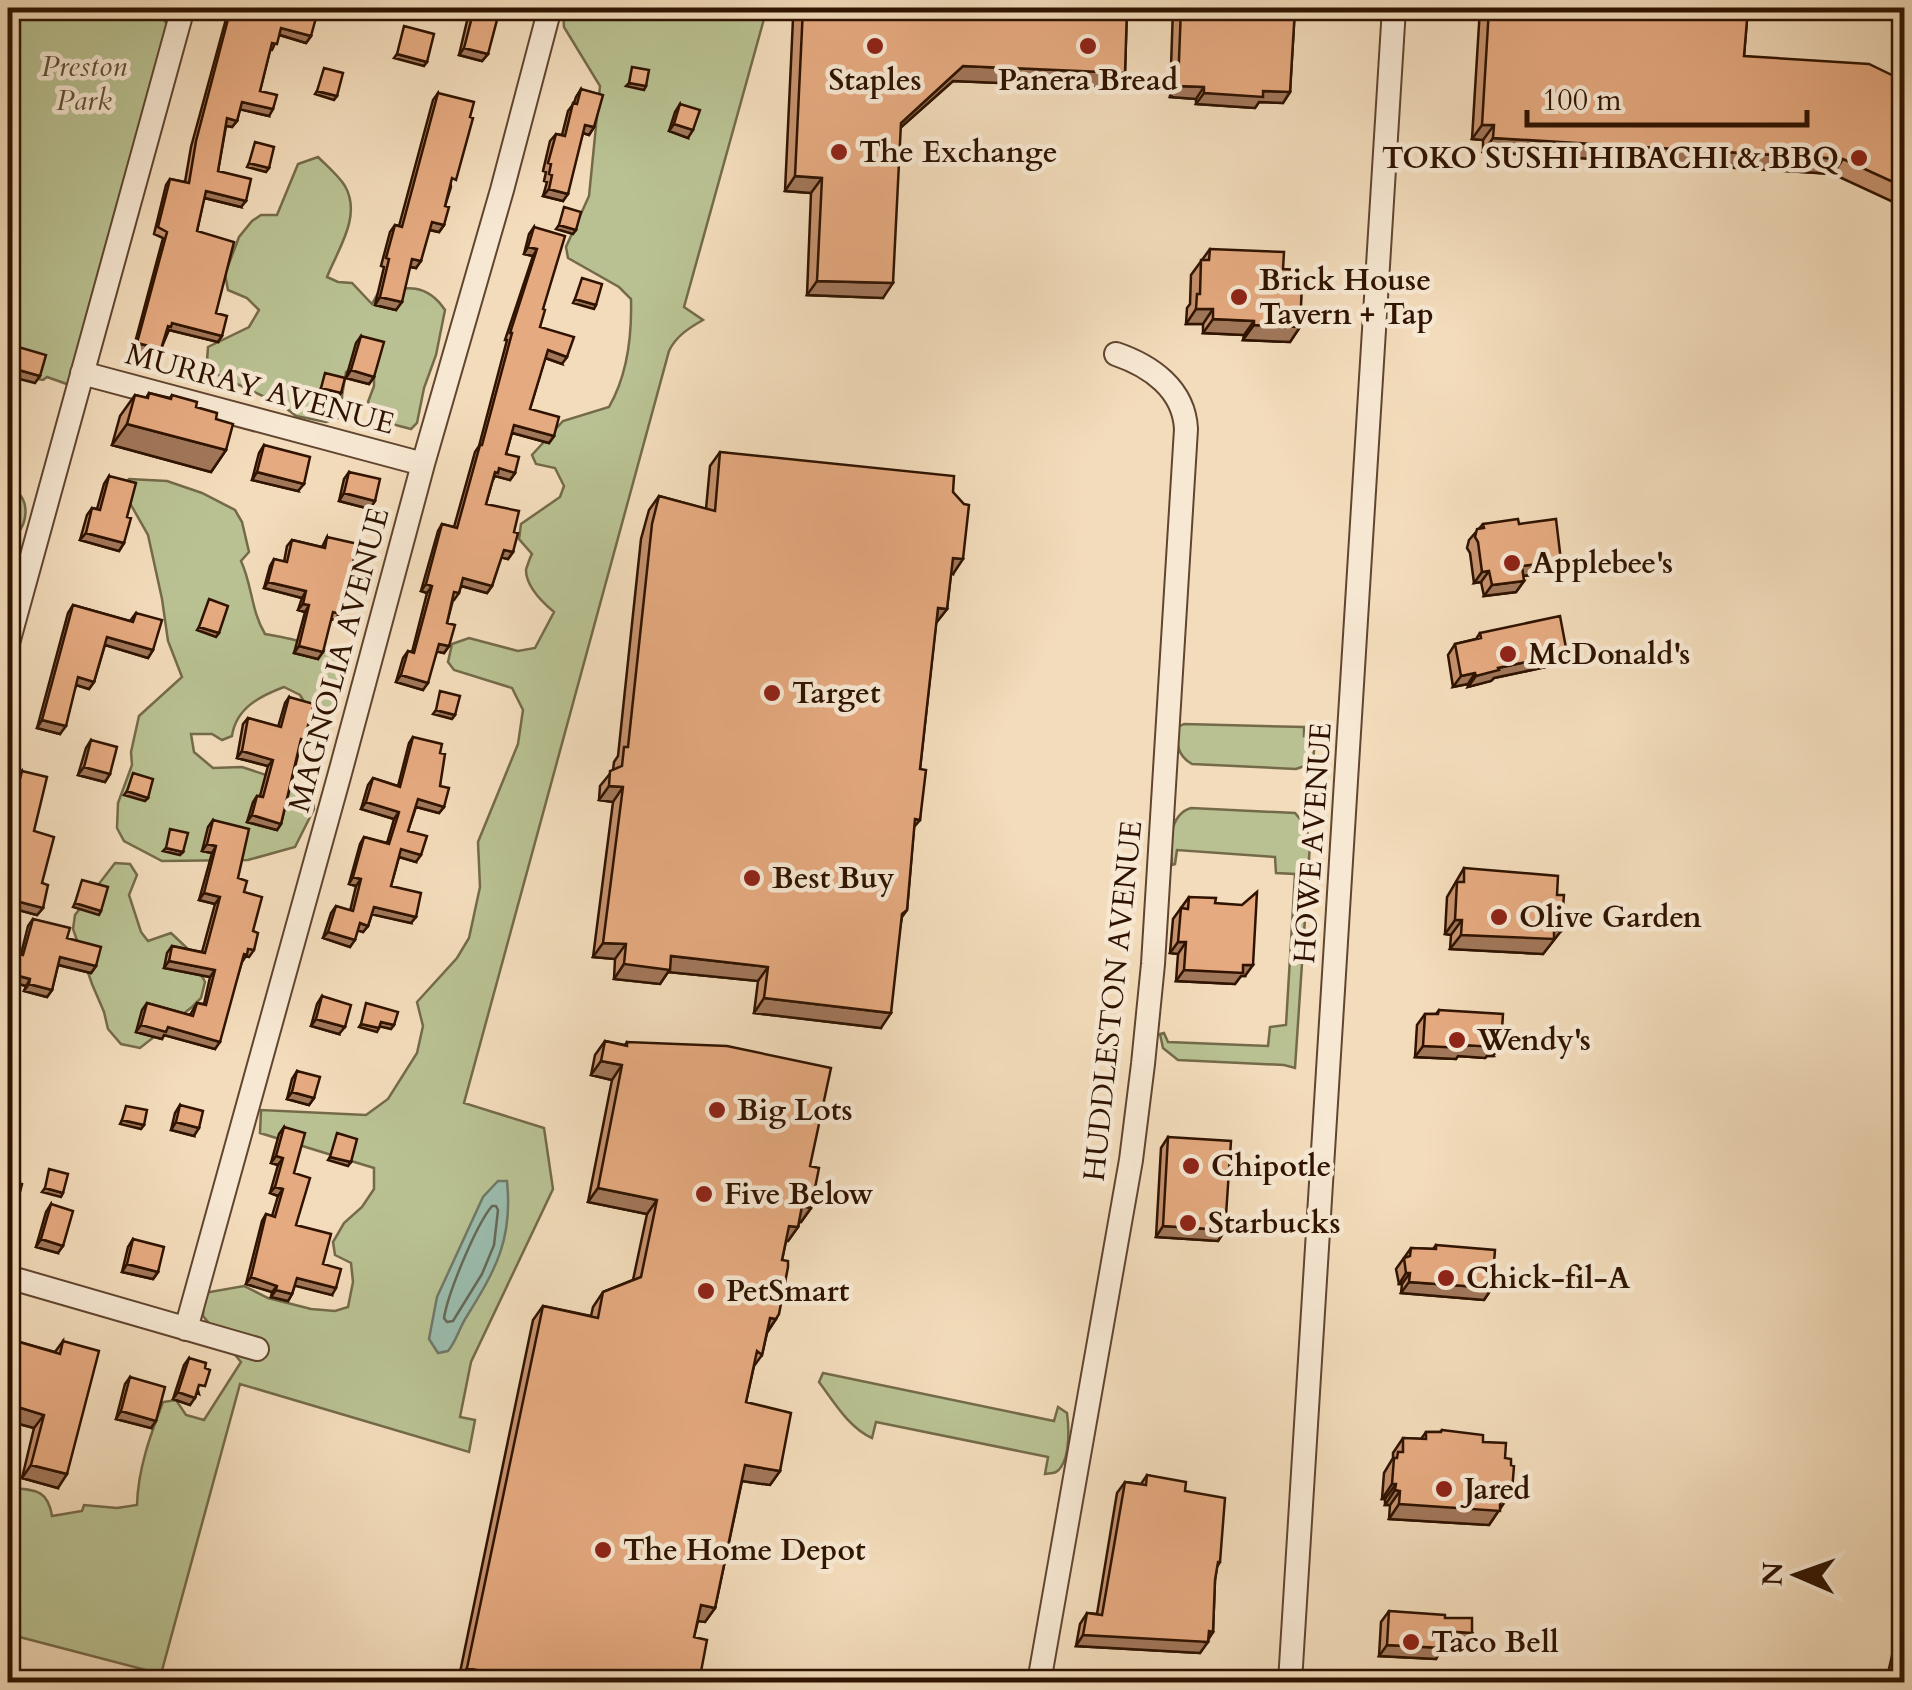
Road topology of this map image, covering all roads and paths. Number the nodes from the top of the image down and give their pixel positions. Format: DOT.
graph roads {
  1 [pos="183,8"];
  2 [pos="550,8"];
  3 [pos="1394,8"];
  4 [pos="1116,354"];
  5 [pos="82,373"];
  6 [pos="423,464"];
  7 [pos="8,643"];
  8 [pos="8,1277"];
  9 [pos="186,1329"];
  10 [pos="257,1349"];
  11 [pos="1039,1682"];
  12 [pos="1290,1682"];
  1 -- 5 [label="street"];
  2 -- 6 [label="street, MAGNOLIA AVENUE"];
  3 -- 12 [label="street, HOWE AVENUE"];
  4 -- 11 [label="street, HUDDLESTON AVENUE"];
  5 -- 6 [label="street, MURRAY AVENUE"];
  5 -- 7 [label="street"];
  6 -- 9 [label="street, MAGNOLIA AVENUE"];
  8 -- 9 [label="street"];
  9 -- 10 [label="street"];
}
